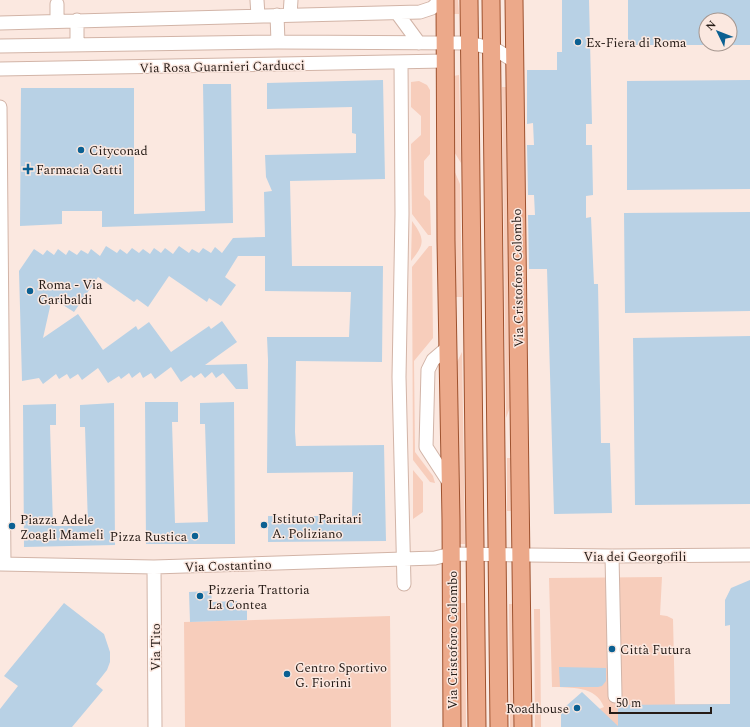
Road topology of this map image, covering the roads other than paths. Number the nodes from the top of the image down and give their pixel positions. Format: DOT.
graph roads {
  1 [pos="257,0"];
  2 [pos="291,0"];
  3 [pos="441,0"];
  4 [pos="445,0"];
  5 [pos="469,0"];
  6 [pos="491,0"];
  7 [pos="514,0"];
  8 [pos="57,4"];
  9 [pos="397,13"];
  10 [pos="290,15"];
  11 [pos="258,16"];
  12 [pos="277,16"];
  13 [pos="57,20"];
  14 [pos="77,20"];
  15 [pos="0,23"];
  16 [pos="278,42"];
  17 [pos="419,43"];
  18 [pos="444,43"];
  19 [pos="469,43"];
  20 [pos="77,45"];
  21 [pos="0,46"];
  22 [pos="491,48"];
  23 [pos="445,61"];
  24 [pos="514,61"];
  25 [pos="401,62"];
  26 [pos="0,69"];
  27 [pos="0,107"];
  28 [pos="446,146"];
  29 [pos="472,190"];
  30 [pos="473,327"];
  31 [pos="447,348"];
  32 [pos="519,406"];
  33 [pos="495,447"];
  34 [pos="450,484"];
  35 [pos="2,524"];
  36 [pos="451,554"];
  37 [pos="475,554"];
  38 [pos="497,555"];
  39 [pos="520,555"];
  40 [pos="750,555"];
  41 [pos="612,556"];
  42 [pos="402,559"];
  43 [pos="2,564"];
  44 [pos="154,567"];
  45 [pos="404,584"];
  46 [pos="615,696"];
  47 [pos="156,727"];
  48 [pos="452,727"];
  49 [pos="477,727"];
  50 [pos="499,727"];
  51 [pos="523,727"];
  1 -- 11 [label="street"];
  2 -- 10 [label="street"];
  3 -- 9 [label="street"];
  4 -- 18 [label="main road, Via Cristoforo Colombo"];
  5 -- 19 [label="main road, Via Cristoforo Colombo"];
  6 -- 22 [label="main road, Via Cristoforo Colombo"];
  7 -- 24 [label="main road, Via Cristoforo Colombo"];
  8 -- 13 [label="street"];
  9 -- 10 [label="street"];
  9 -- 17 [label="street"];
  10 -- 12 [label="street"];
  11 -- 12 [label="street"];
  11 -- 14 [label="street"];
  12 -- 16 [label="street, Via Rosa Guarnieri Carducci"];
  13 -- 14 [label="street"];
  13 -- 15 [label="street"];
  14 -- 20 [label="street"];
  16 -- 17 [label="street, Via Rosa Guarnieri Carducci"];
  16 -- 20 [label="street, Via Rosa Guarnieri Carducci"];
  17 -- 18 [label="street, Via Rosa Guarnieri Carducci"];
  18 -- 19 [label="street, Via Rosa Guarnieri Carducci"];
  18 -- 23 [label="main road, Via Cristoforo Colombo"];
  19 -- 22 [label="street, Via Rosa Guarnieri Carducci"];
  19 -- 29 [label="main road, Via Cristoforo Colombo"];
  20 -- 21 [label="street, Via Rosa Guarnieri Carducci"];
  22 -- 24 [label="street, Via Rosa Guarnieri Carducci"];
  22 -- 33 [label="main road, Via Cristoforo Colombo"];
  23 -- 25 [label="street, Via Rosa Guarnieri Carducci"];
  23 -- 28 [label="main road, Via Cristoforo Colombo"];
  24 -- 32 [label="main road, Via Cristoforo Colombo"];
  25 -- 26 [label="street, Via Rosa Guarnieri Carducci"];
  25 -- 42 [label="street"];
  27 -- 35 [label="street"];
  28 -- 29 [label="main road"];
  28 -- 31 [label="main road, Via Cristoforo Colombo"];
  29 -- 30 [label="main road, Via Cristoforo Colombo"];
  30 -- 31 [label="main road"];
  30 -- 37 [label="main road, Via Cristoforo Colombo"];
  31 -- 34 [label="main road, Via Cristoforo Colombo"];
  31 -- 34 [label="street"];
  32 -- 33 [label="main road"];
  32 -- 39 [label="main road, Via Cristoforo Colombo"];
  33 -- 38 [label="main road, Via Cristoforo Colombo"];
  34 -- 36 [label="main road, Via Cristoforo Colombo"];
  35 -- 43 [label="street"];
  36 -- 37 [label="street, Via Cristoforo Colombo"];
  36 -- 42 [label="street, Via Costantino"];
  36 -- 48 [label="main road, Via Cristoforo Colombo"];
  37 -- 38 [label="street, Via Cristoforo Colombo"];
  37 -- 49 [label="main road, Via Cristoforo Colombo"];
  38 -- 39 [label="street, Via Cristoforo Colombo"];
  38 -- 50 [label="main road, Via Cristoforo Colombo"];
  39 -- 41 [label="street, Via dei Georgofili"];
  39 -- 51 [label="main road, Via Cristoforo Colombo"];
  40 -- 41 [label="street, Via dei Georgofili"];
  41 -- 46 [label="street"];
  42 -- 44 [label="street, Via Costantino"];
  42 -- 45 [label="street"];
  43 -- 44 [label="street, Via Costantino"];
  44 -- 47 [label="street, Via Tito"];
}
